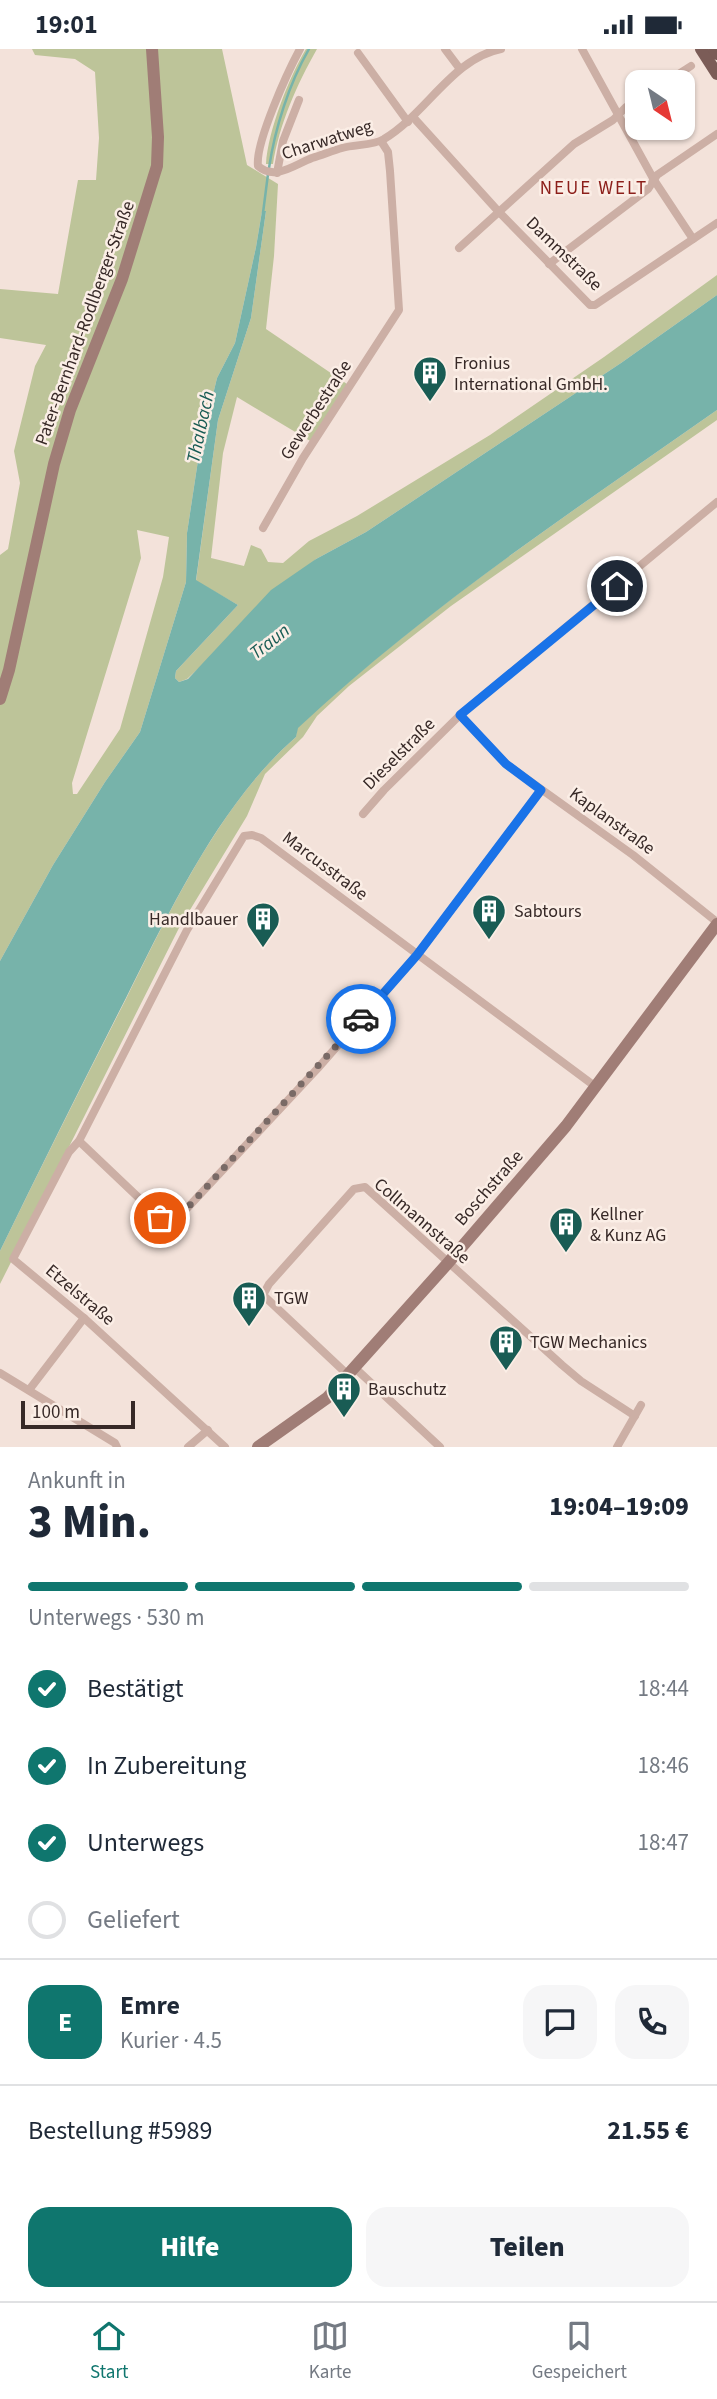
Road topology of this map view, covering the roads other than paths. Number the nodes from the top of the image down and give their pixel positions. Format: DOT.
graph roads {
  1 [pos="152,49"];
  2 [pos="300,49"];
  3 [pos="445,49"];
  4 [pos="501,49"];
  5 [pos="582,49"];
  6 [pos="701,49"];
  7 [pos="714,49"];
  8 [pos="358,53"];
  9 [pos="717,54"];
  10 [pos="691,65"];
  11 [pos="460,69"];
  12 [pos="684,70"];
  13 [pos="717,74"];
  14 [pos="299,100"];
  15 [pos="625,109"];
  16 [pos="618,114"];
  17 [pos="410,120"];
  18 [pos="717,134"];
  19 [pos="381,141"];
  20 [pos="268,171"];
  21 [pos="654,180"];
  22 [pos="498,211"];
  23 [pos="717,223"];
  24 [pos="692,239"];
  25 [pos="459,248"];
  26 [pos="549,264"];
  27 [pos="717,502"];
  28 [pos="263,528"];
  29 [pos="9,670"];
  30 [pos="0,682"];
  31 [pos="0,699"];
  32 [pos="460,715"];
  33 [pos="541,790"];
  34 [pos="363,814"];
  35 [pos="717,923"];
  36 [pos="417,955"];
  37 [pos="596,1087"];
  38 [pos="79,1141"];
  39 [pos="447,1262"];
  40 [pos="84,1318"];
  41 [pos="351,1371"];
  42 [pos="0,1373"];
  43 [pos="29,1390"];
  44 [pos="641,1405"];
  45 [pos="635,1416"];
  46 [pos="208,1430"];
  47 [pos="117,1447"];
  48 [pos="188,1447"];
  49 [pos="225,1447"];
  50 [pos="258,1447"];
  51 [pos="440,1447"];
  52 [pos="617,1447"];
  1 -- 29 [label="main road, Pater-Bernhard-Rodlberger-Straße"];
  2 -- 20 [label="street"];
  3 -- 11 [label="street"];
  4 -- 11 [label="street, Charwatweg"];
  5 -- 16 [label="street"];
  6 -- 13 [label="main road"];
  7 -- 9 [label="main road"];
  8 -- 17 [label="street, Dammstraße"];
  10 -- 12 [label="street"];
  11 -- 17 [label="street, Charwatweg"];
  14 -- 20 [label="street"];
  15 -- 16 [label="street"];
  16 -- 21 [label="street"];
  16 -- 22 [label="street"];
  17 -- 19 [label="street, Charwatweg"];
  17 -- 22 [label="street, Dammstraße"];
  18 -- 21 [label="street"];
  19 -- 20 [label="street, Charwatweg"];
  19 -- 28 [label="street, Gewerbestraße"];
  21 -- 24 [label="street"];
  21 -- 26 [label="street"];
  22 -- 25 [label="street"];
  22 -- 26 [label="street, Dammstraße"];
  23 -- 24 [label="street, Dammstraße"];
  24 -- 26 [label="street, Dammstraße"];
  27 -- 32 [label="street, Dieselstraße"];
  29 -- 30 [label="street"];
  29 -- 31 [label="main road, Pater-Bernhard-Rodlberger-Straße"];
  32 -- 33 [label="street, Kaplanstraße"];
  32 -- 34 [label="street, Dieselstraße"];
  33 -- 35 [label="street, Kaplanstraße"];
  33 -- 36 [label="street"];
  35 -- 37 [label="main road, Boschstraße"];
  36 -- 37 [label="street, Marcusstraße"];
  36 -- 38 [label="street"];
  36 -- 38 [label="street, Marcusstraße"];
  37 -- 39 [label="main road, Boschstraße"];
  38 -- 40 [label="street, Etzelstraße"];
  39 -- 41 [label="main road, Boschstraße"];
  39 -- 41 [label="street, Collmannstraße"];
  39 -- 45 [label="street, Collmannstraße"];
  40 -- 43 [label="street"];
  40 -- 46 [label="street, Etzelstraße"];
  41 -- 50 [label="main road, Boschstraße"];
  41 -- 51 [label="street"];
  42 -- 43 [label="street"];
  43 -- 47 [label="street"];
  44 -- 45 [label="street"];
  45 -- 52 [label="street"];
  46 -- 48 [label="street"];
  46 -- 49 [label="street, Etzelstraße"];
}
